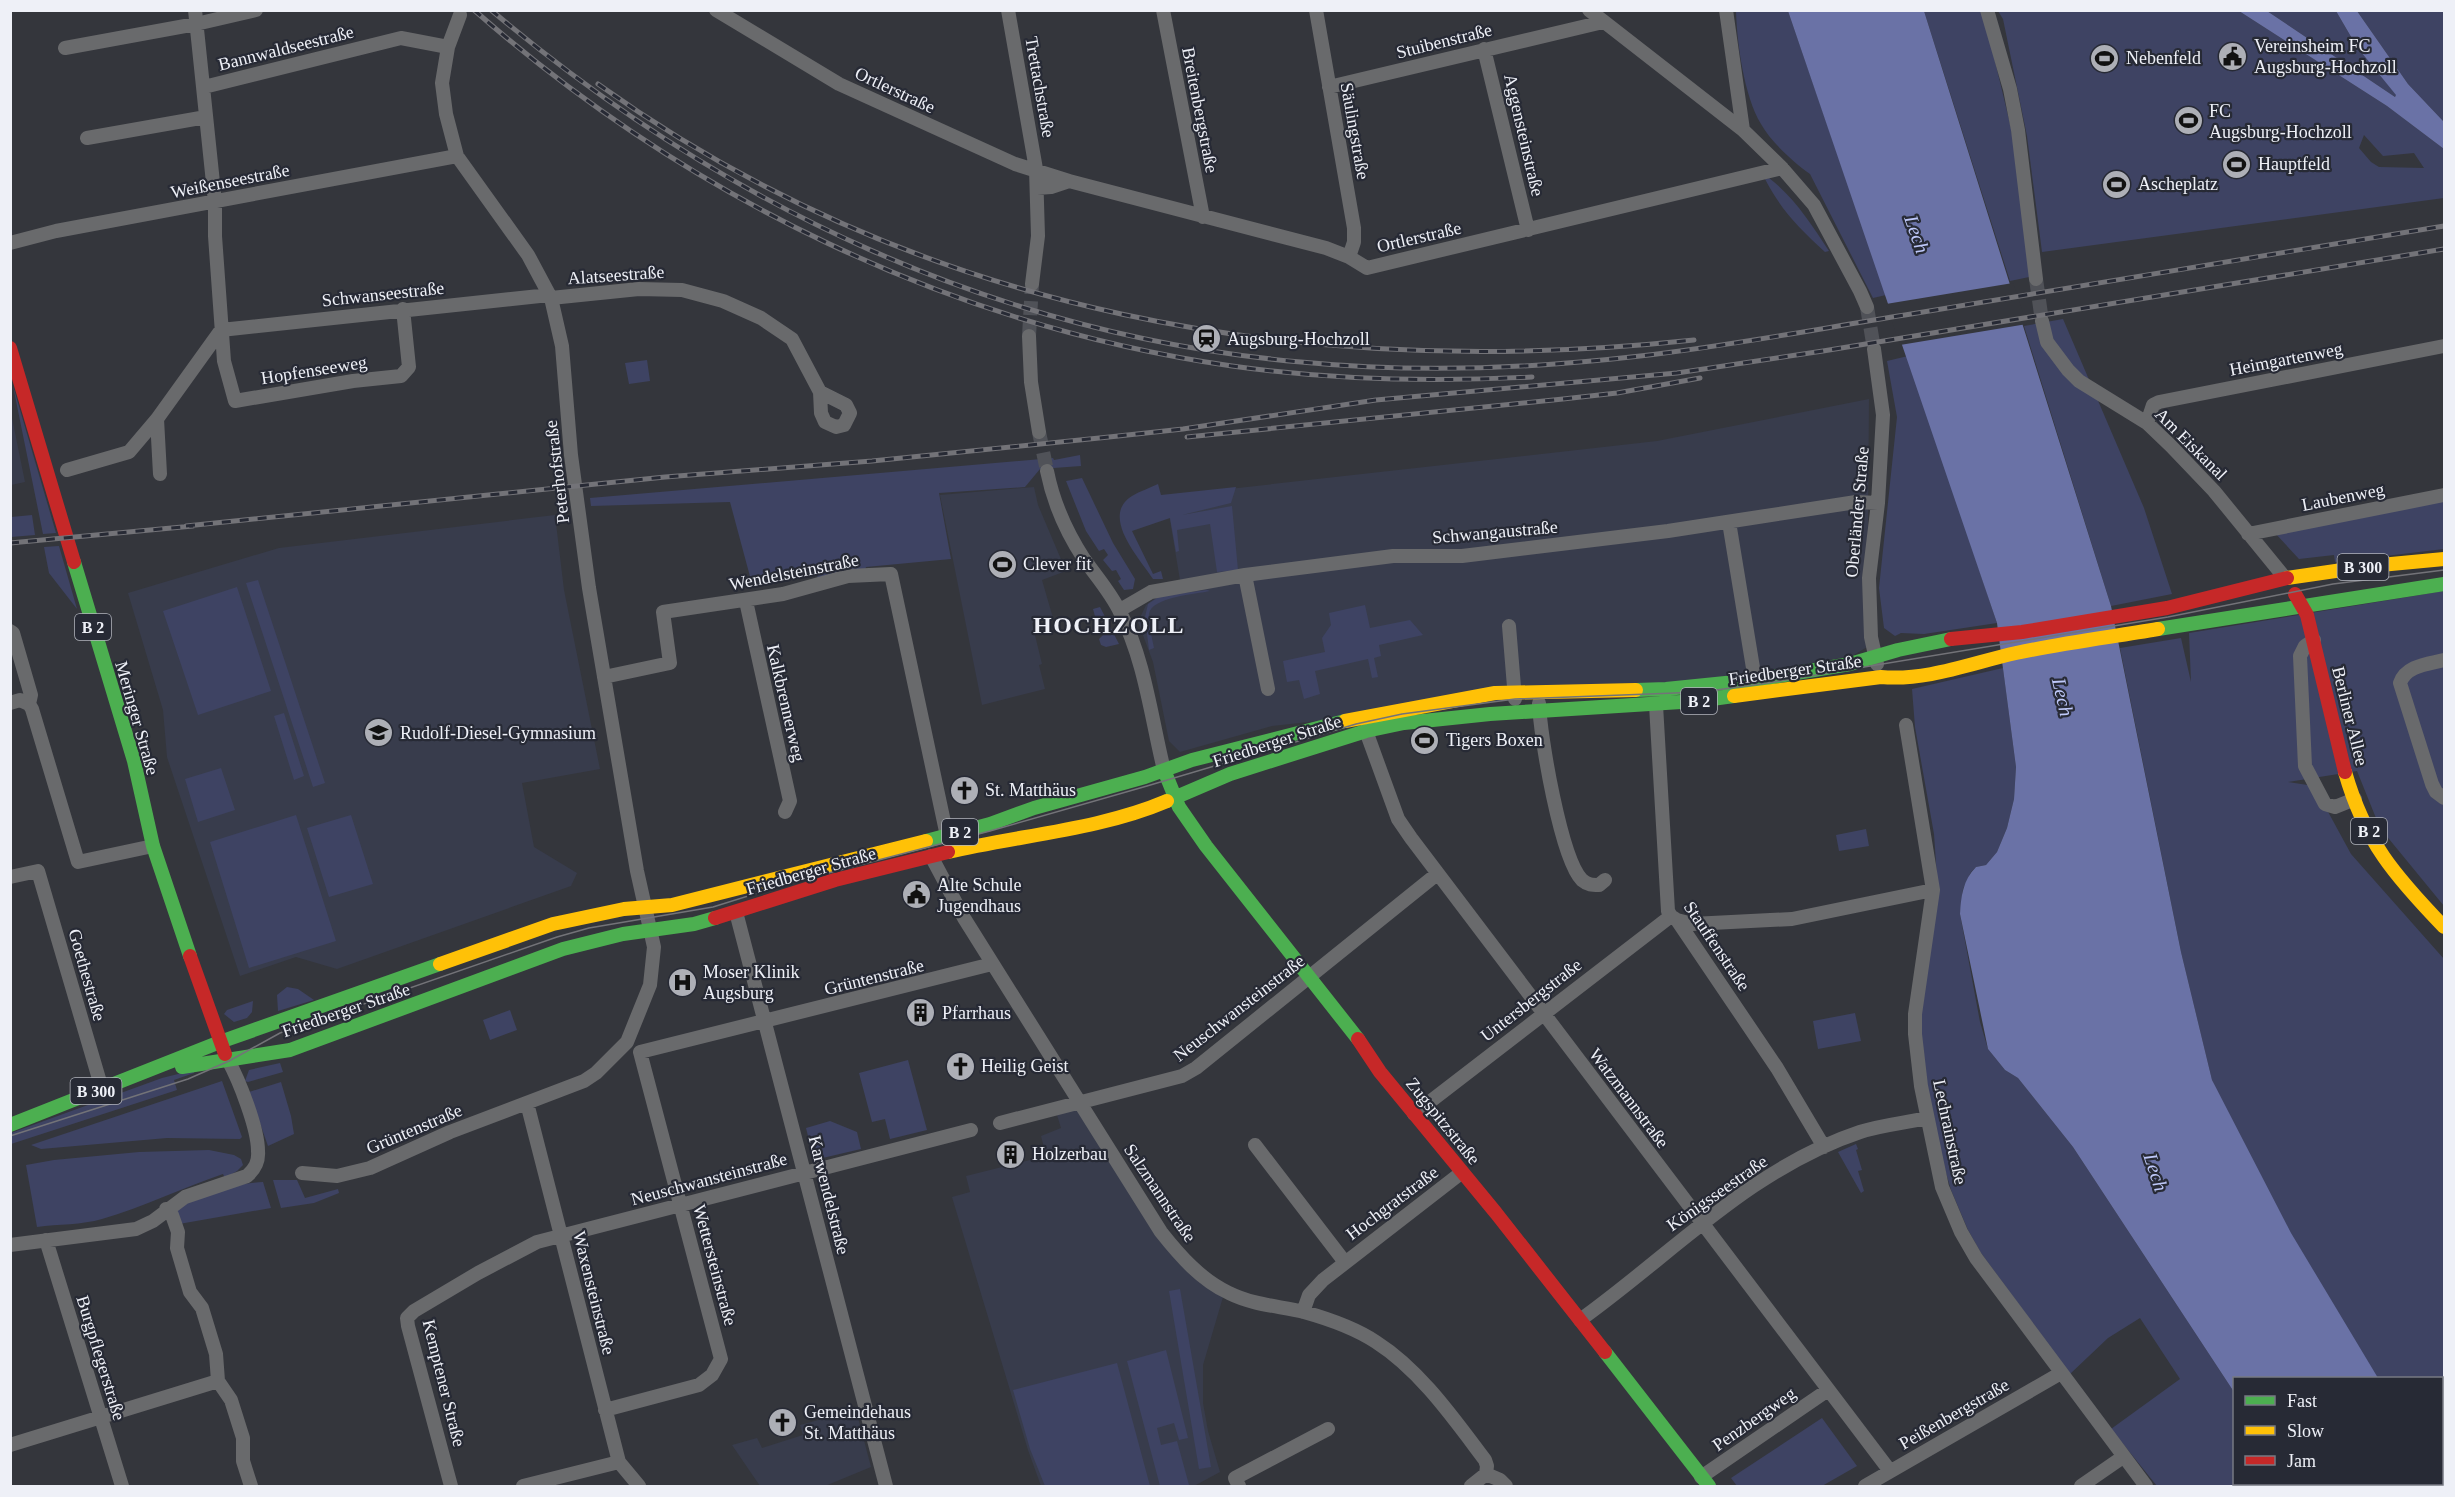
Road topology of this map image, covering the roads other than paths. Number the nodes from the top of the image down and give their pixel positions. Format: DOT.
graph roads {
  1 [pos="256,10"];
  2 [pos="716,10"];
  3 [pos="1008,10"];
  4 [pos="1163,10"];
  5 [pos="1316,10"];
  6 [pos="1589,10"];
  7 [pos="1726,10"];
  8 [pos="1987,10"];
  9 [pos="460,15"];
  10 [pos="195,17"];
  11 [pos="1603,22"];
  12 [pos="448,46"];
  13 [pos="65,48"];
  14 [pos="1484,49"];
  15 [pos="204,87"];
  16 [pos="1329,87"];
  17 [pos="206,117"];
  18 [pos="1743,130"];
  19 [pos="87,138"];
  20 [pos="457,156"];
  21 [pos="1782,168"];
  22 [pos="1036,170"];
  23 [pos="1069,181"];
  24 [pos="1037,188"];
  25 [pos="215,202"];
  26 [pos="1203,217"];
  27 [pos="1528,230"];
  28 [pos="10,243"];
  29 [pos="1349,257"];
  30 [pos="2036,279"];
  31 [pos="1032,284"];
  32 [pos="550,297"];
  33 [pos="1867,307"];
  34 [pos="403,309"];
  35 [pos="2042,321"];
  36 [pos="220,330"];
  37 [pos="1029,336"];
  38 [pos="2445,346"];
  39 [pos="1874,349"];
  40 [pos="11,352"];
  41 [pos="820,392"];
  42 [pos="157,420"];
  43 [pos="2147,423"];
  44 [pos="1039,432"];
  45 [pos="67,470"];
  46 [pos="1047,471"];
  47 [pos="160,474"];
  48 [pos="2445,495"];
  49 [pos="1878,503"];
  50 [pos="1729,522"];
  51 [pos="2248,534"];
  52 [pos="2445,559"];
  53 [pos="1245,575"];
  54 [pos="2285,578"];
  55 [pos="2445,584"];
  56 [pos="746,601"];
  57 [pos="2302,605"];
  58 [pos="1120,610"];
  59 [pos="1509,626"];
  60 [pos="10,631"];
  61 [pos="2314,640"];
  62 [pos="1875,656"];
  63 [pos="2445,660"];
  64 [pos="1881,677"];
  65 [pos="604,678"];
  66 [pos="1755,680"];
  67 [pos="1268,689"];
  68 [pos="1515,692"];
  69 [pos="1538,692"];
  70 [pos="10,703"];
  71 [pos="28,704"];
  72 [pos="1656,705"];
  73 [pos="1539,711"];
  74 [pos="1516,712"];
  75 [pos="1906,725"];
  76 [pos="1366,731"];
  77 [pos="1164,770"];
  78 [pos="1174,797"];
  79 [pos="2445,798"];
  80 [pos="2355,799"];
  81 [pos="785,812"];
  82 [pos="947,836"];
  83 [pos="153,846"];
  84 [pos="931,856"];
  85 [pos="1437,874"];
  86 [pos="10,877"];
  87 [pos="1605,880"];
  88 [pos="1933,890"];
  89 [pos="736,912"];
  90 [pos="1674,918"];
  91 [pos="647,920"];
  92 [pos="2445,927"];
  93 [pos="992,964"];
  94 [pos="1309,977"];
  95 [pos="1543,1014"];
  96 [pos="765,1022"];
  97 [pos="220,1042"];
  98 [pos="627,1042"];
  99 [pos="640,1052"];
  100 [pos="228,1060"];
  101 [pos="152,1071"];
  102 [pos="102,1089"];
  103 [pos="1080,1102"];
  104 [pos="526,1103"];
  105 [pos="1414,1114"];
  106 [pos="1927,1118"];
  107 [pos="1000,1123"];
  108 [pos="10,1125"];
  109 [pos="971,1130"];
  110 [pos="1255,1145"];
  111 [pos="1824,1147"];
  112 [pos="302,1173"];
  113 [pos="804,1173"];
  114 [pos="1461,1173"];
  115 [pos="681,1205"];
  116 [pos="166,1209"];
  117 [pos="1701,1224"];
  118 [pos="561,1236"];
  119 [pos="46,1240"];
  120 [pos="10,1245"];
  121 [pos="1344,1262"];
  122 [pos="1303,1312"];
  123 [pos="1580,1320"];
  124 [pos="2061,1373"];
  125 [pos="218,1381"];
  126 [pos="1828,1390"];
  127 [pos="605,1410"];
  128 [pos="100,1417"];
  129 [pos="1328,1429"];
  130 [pos="10,1445"];
  131 [pos="2123,1457"];
  132 [pos="619,1462"];
  133 [pos="1890,1471"];
  134 [pos="1486,1474"];
  135 [pos="1705,1482"];
  136 [pos="122,1486"];
  137 [pos="251,1486"];
  138 [pos="451,1486"];
  139 [pos="523,1486"];
  140 [pos="639,1486"];
  141 [pos="886,1486"];
  142 [pos="1239,1486"];
  143 [pos="1471,1486"];
  144 [pos="1506,1486"];
  145 [pos="1865,1486"];
  146 [pos="2081,1486"];
  147 [pos="2146,1486"];
  1 -- 10 [label="street"];
  2 -- 22 [label="street, Ortlerstraße"];
  3 -- 22 [label="street, Trettachstraße"];
  4 -- 26 [label="street, Breitenbergstraße"];
  5 -- 16 [label="street, Säulingstraße"];
  6 -- 11 [label="street"];
  7 -- 18 [label="street"];
  8 -- 30 [label="street"];
  9 -- 12 [label="street, Peterhofstraße"];
  10 -- 13 [label="street"];
  10 -- 15 [label="street"];
  11 -- 14 [label="street, Stuibenstraße"];
  11 -- 18 [label="street"];
  12 -- 15 [label="street, Bannwaldseestraße"];
  12 -- 20 [label="street, Peterhofstraße"];
  14 -- 16 [label="street, Stuibenstraße"];
  14 -- 27 [label="street, Aggensteinstraße"];
  15 -- 17 [label="street"];
  16 -- 29 [label="street, Säulingstraße"];
  17 -- 19 [label="street"];
  17 -- 25 [label="street"];
  18 -- 21 [label="street"];
  20 -- 25 [label="street, Weißenseestraße"];
  20 -- 32 [label="street, Peterhofstraße"];
  21 -- 27 [label="street, Ortlerstraße"];
  21 -- 33 [label="street"];
  22 -- 23 [label="street, Ortlerstraße"];
  22 -- 24 [label="street, Trettachstraße"];
  23 -- 24 [label="street, Ortlerstraße"];
  23 -- 26 [label="street, Ortlerstraße"];
  24 -- 31 [label="street, Trettachstraße"];
  25 -- 28 [label="street, Weißenseestraße"];
  25 -- 36 [label="street"];
  26 -- 29 [label="street, Ortlerstraße"];
  27 -- 29 [label="street, Ortlerstraße"];
  32 -- 34 [label="street, Schwanseestraße"];
  32 -- 41 [label="street, Alatseestraße"];
  32 -- 65 [label="street, Peterhofstraße"];
  34 -- 36 [label="street, Schwanseestraße"];
  34 -- 36 [label="street, Hopfenseeweg"];
  35 -- 43 [label="street, Am Eiskanal"];
  36 -- 42 [label="street"];
  37 -- 44 [label="street"];
  38 -- 43 [label="street, Heimgartenweg"];
  39 -- 49 [label="street, Oberländer Straße"];
  40 -- 83 [label="main road, Meringer Straße / B 2"];
  42 -- 45 [label="street"];
  42 -- 47 [label="street"];
  43 -- 51 [label="street, Am Eiskanal"];
  46 -- 58 [label="street"];
  48 -- 51 [label="street, Laubenweg"];
  49 -- 50 [label="street, Schwangaustraße"];
  49 -- 62 [label="street, Oberländer Straße"];
  50 -- 53 [label="street, Schwangaustraße"];
  50 -- 66 [label="street"];
  51 -- 54 [label="street, Am Eiskanal"];
  52 -- 54 [label="main road, Friedberger Straße / B 300"];
  53 -- 58 [label="street, Schwangaustraße"];
  53 -- 67 [label="street"];
  54 -- 57 [label="main road, Berliner Allee / B 2"];
  54 -- 62 [label="main road, Friedberger Straße / B 2"];
  55 -- 57 [label="main road, Friedberger Straße / B 300"];
  56 -- 65 [label="street, Wendelsteinstraße"];
  56 -- 81 [label="street, Kalkbrennerweg"];
  56 -- 82 [label="street, Wendelsteinstraße"];
  57 -- 61 [label="main road, Berliner Allee / B 2"];
  57 -- 64 [label="main road, Friedberger Straße / B 2"];
  58 -- 77 [label="street"];
  59 -- 68 [label="street"];
  60 -- 71 [label="street"];
  61 -- 80 [label="main road, Berliner Allee / B 2"];
  61 -- 80 [label="street, Berliner Allee"];
  62 -- 64 [label="street, Oberländer Straße"];
  62 -- 66 [label="main road, Friedberger Straße / B 2"];
  63 -- 79 [label="street"];
  64 -- 72 [label="main road, Friedberger Straße / B 2"];
  65 -- 91 [label="street, Peterhofstraße"];
  66 -- 69 [label="main road, Friedberger Straße / B 2"];
  68 -- 69 [label="main road, Friedberger Straße / B 2"];
  68 -- 74 [label="street"];
  68 -- 77 [label="main road, Friedberger Straße / B 2"];
  69 -- 73 [label="street"];
  70 -- 71 [label="street"];
  71 -- 83 [label="street"];
  72 -- 73 [label="main road, Friedberger Straße / B 2"];
  72 -- 90 [label="street, Stauffenstraße"];
  73 -- 74 [label="main road, Friedberger Straße / B 2"];
  73 -- 87 [label="street"];
  74 -- 76 [label="main road, Friedberger Straße / B 2"];
  75 -- 88 [label="street, Lechrainstraße"];
  76 -- 78 [label="main road, Friedberger Straße / B 2"];
  76 -- 85 [label="street, Watzmannstraße"];
  77 -- 78 [label="main road, Zugspitzstraße"];
  77 -- 82 [label="main road, Friedberger Straße / B 2"];
  78 -- 84 [label="main road, Friedberger Straße / B 2"];
  78 -- 94 [label="main road, Zugspitzstraße"];
  80 -- 92 [label="main road, Berliner Allee / B 2"];
  82 -- 91 [label="main road, Friedberger Straße / B 2"];
  83 -- 97 [label="main road, Meringer Straße / B 2"];
  84 -- 89 [label="main road, Friedberger Straße / B 2"];
  84 -- 93 [label="street, Salzmannstraße"];
  85 -- 94 [label="street, Neuschwansteinstraße"];
  85 -- 95 [label="street, Watzmannstraße"];
  86 -- 102 [label="street, Goethestraße"];
  88 -- 90 [label="street"];
  88 -- 106 [label="street, Lechrainstraße"];
  89 -- 91 [label="main road, Friedberger Straße / B 2"];
  89 -- 96 [label="street, Karwendelstraße"];
  90 -- 95 [label="street, Untersbergstraße"];
  90 -- 111 [label="street, Stauffenstraße"];
  91 -- 97 [label="main road, Friedberger Straße"];
  91 -- 98 [label="street, Grüntenstraße"];
  91 -- 100 [label="main road, Friedberger Straße"];
  93 -- 96 [label="street, Grüntenstraße"];
  93 -- 103 [label="street, Salzmannstraße"];
  94 -- 103 [label="street, Neuschwansteinstraße"];
  94 -- 105 [label="main road, Zugspitzstraße"];
  95 -- 105 [label="street, Untersbergstraße"];
  95 -- 117 [label="street, Watzmannstraße"];
  96 -- 99 [label="street, Grüntenstraße"];
  96 -- 113 [label="street, Karwendelstraße"];
  97 -- 100 [label="main road, Meringer Straße"];
  97 -- 101 [label="main road, B 300"];
  98 -- 99 [label="street"];
  98 -- 104 [label="street, Grüntenstraße"];
  99 -- 115 [label="street, Wettersteinstraße"];
  100 -- 101 [label="main road, Friedberger Straße / B 300"];
  100 -- 116 [label="street"];
  101 -- 102 [label="main road, B 300"];
  102 -- 108 [label="main road, B 300"];
  103 -- 107 [label="street, Neuschwansteinstraße"];
  103 -- 122 [label="street, Salzmannstraße"];
  104 -- 112 [label="street, Grüntenstraße"];
  104 -- 118 [label="street, Waxensteinstraße"];
  105 -- 114 [label="main road, Zugspitzstraße"];
  106 -- 111 [label="street, Königsseestraße"];
  106 -- 124 [label="street, Lechrainstraße"];
  109 -- 113 [label="street, Neuschwansteinstraße"];
  110 -- 121 [label="street, Hochgratstraße"];
  111 -- 117 [label="street, Königsseestraße"];
  113 -- 115 [label="street, Neuschwansteinstraße"];
  113 -- 141 [label="street, Karwendelstraße"];
  114 -- 121 [label="street, Hochgratstraße"];
  114 -- 123 [label="main road, Zugspitzstraße"];
  115 -- 118 [label="street, Neuschwansteinstraße"];
  115 -- 127 [label="street, Wettersteinstraße"];
  116 -- 119 [label="street"];
  116 -- 125 [label="street"];
  117 -- 123 [label="street, Königsseestraße"];
  117 -- 126 [label="street, Watzmannstraße"];
  118 -- 127 [label="street, Waxensteinstraße"];
  118 -- 138 [label="street, Kemptener Straße"];
  119 -- 120 [label="street"];
  119 -- 128 [label="street, Burgpflegerstraße"];
  121 -- 122 [label="street, Hochgratstraße"];
  122 -- 134 [label="street, Salzmannstraße"];
  123 -- 135 [label="main road, Zugspitzstraße"];
  124 -- 131 [label="street, Lechrainstraße"];
  124 -- 133 [label="street, Peißenbergstraße"];
  125 -- 128 [label="street"];
  125 -- 137 [label="street"];
  126 -- 133 [label="street, Watzmannstraße"];
  126 -- 135 [label="street, Penzbergweg"];
  127 -- 132 [label="street, Waxensteinstraße"];
  128 -- 130 [label="street"];
  128 -- 136 [label="street, Burgpflegerstraße"];
  129 -- 142 [label="street"];
  131 -- 146 [label="street"];
  131 -- 147 [label="street, Lechrainstraße"];
  132 -- 139 [label="street"];
  132 -- 140 [label="street, Waxensteinstraße"];
  133 -- 145 [label="street, Peißenbergstraße"];
  134 -- 143 [label="street"];
  134 -- 144 [label="street"];
}
